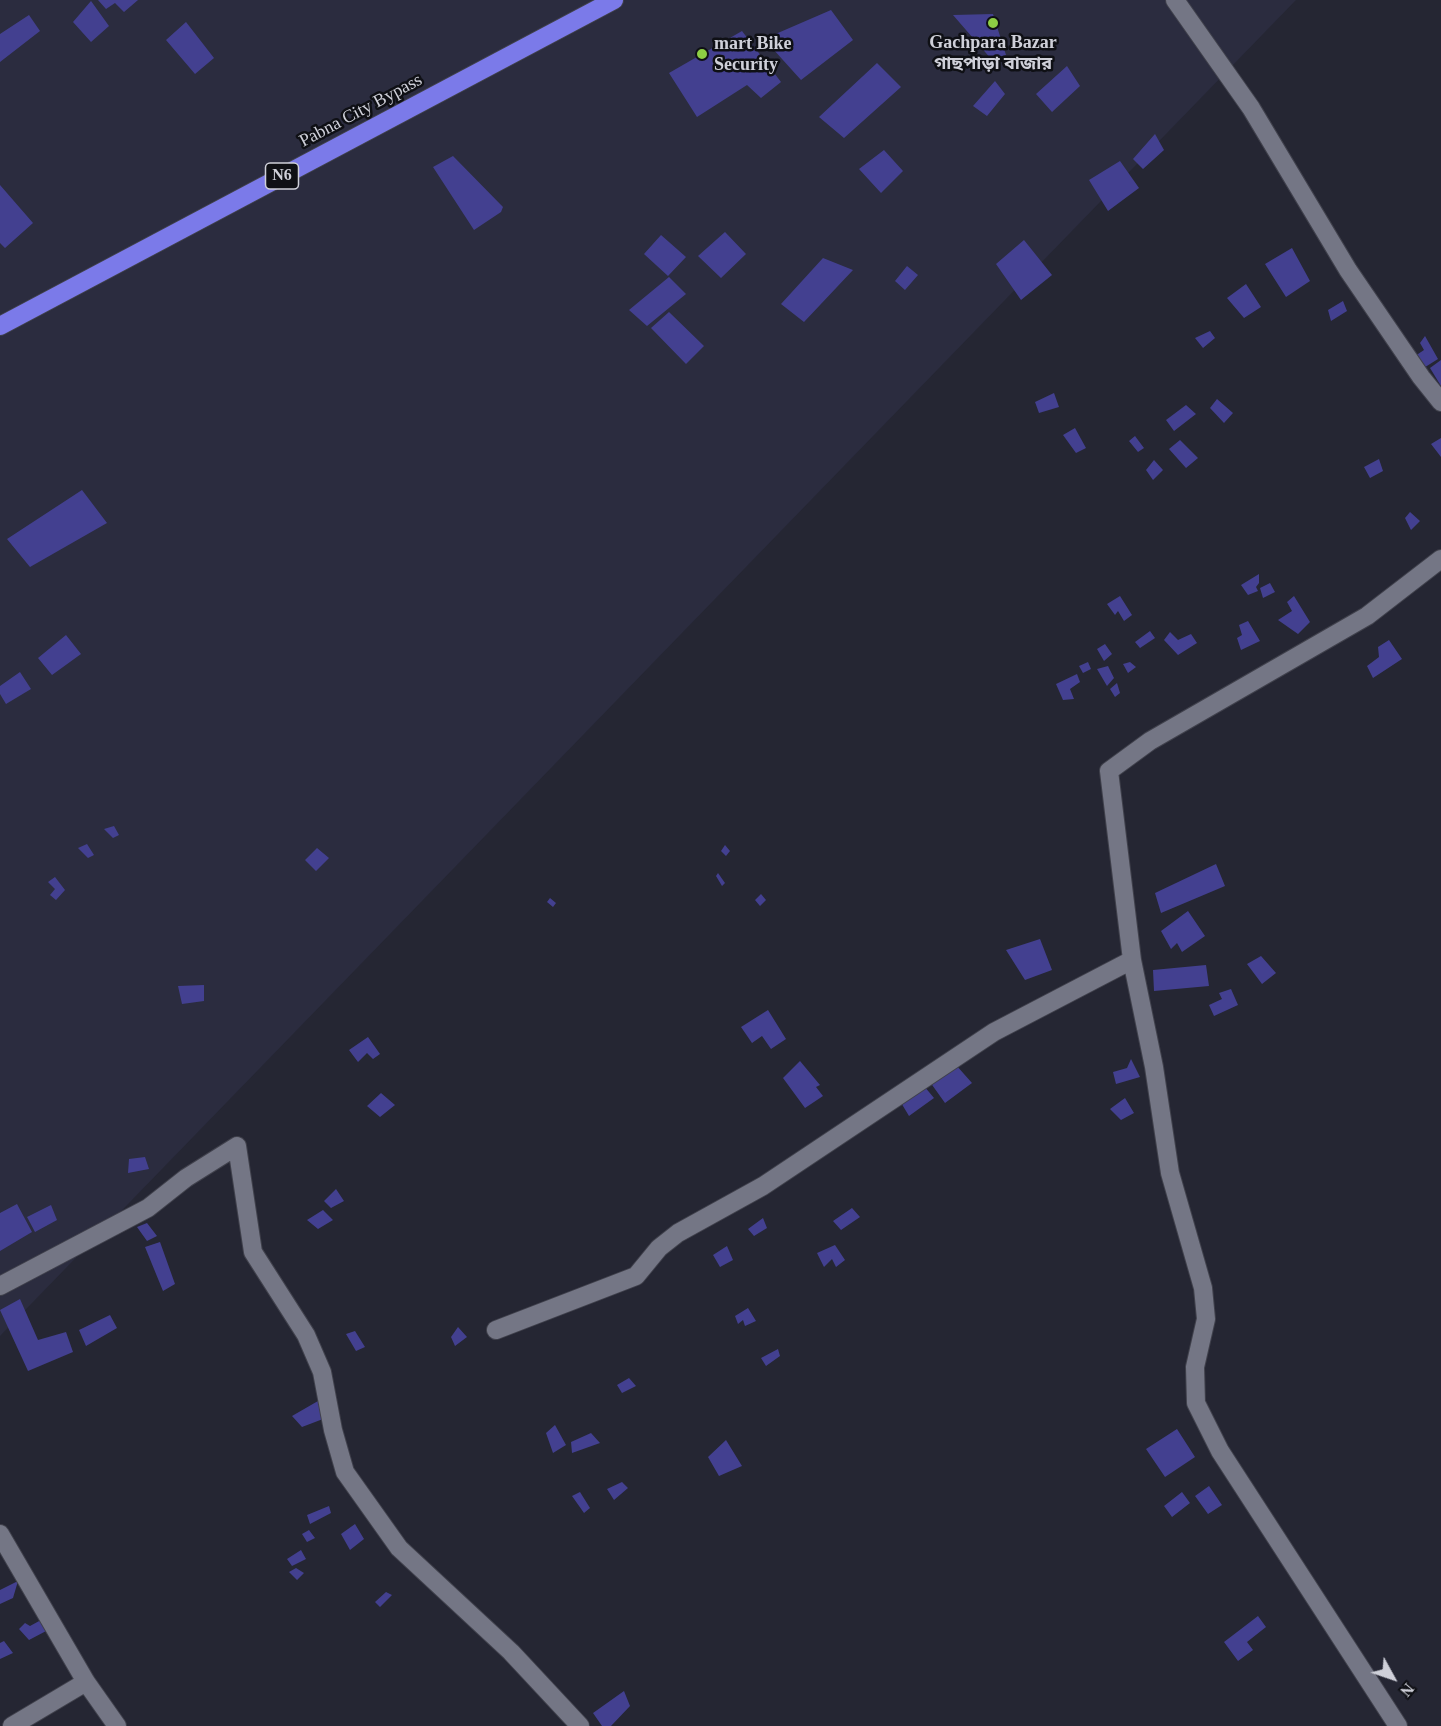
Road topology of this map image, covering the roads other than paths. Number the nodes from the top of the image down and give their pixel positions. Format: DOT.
graph roads {
  1 [pos="588,0"];
  2 [pos="614,0"];
  3 [pos="1175,0"];
  4 [pos="565,27"];
  5 [pos="0,326"];
  6 [pos="1441,402"];
  7 [pos="1441,559"];
  8 [pos="1132,960"];
  9 [pos="0,1286"];
  10 [pos="496,1330"];
  11 [pos="0,1534"];
  12 [pos="86,1682"];
  13 [pos="12,1726"];
  14 [pos="117,1726"];
  15 [pos="580,1726"];
  16 [pos="1398,1726"];
  1 -- 4 [label="highway"];
  2 -- 4 [label="highway, Pabna City Bypass"];
  3 -- 6 [label="street"];
  4 -- 5 [label="highway, Pabna City Bypass / N6"];
  7 -- 8 [label="street"];
  8 -- 10 [label="street"];
  8 -- 16 [label="street"];
  9 -- 15 [label="street"];
  11 -- 12 [label="street"];
  12 -- 13 [label="street"];
  12 -- 14 [label="street"];
}
